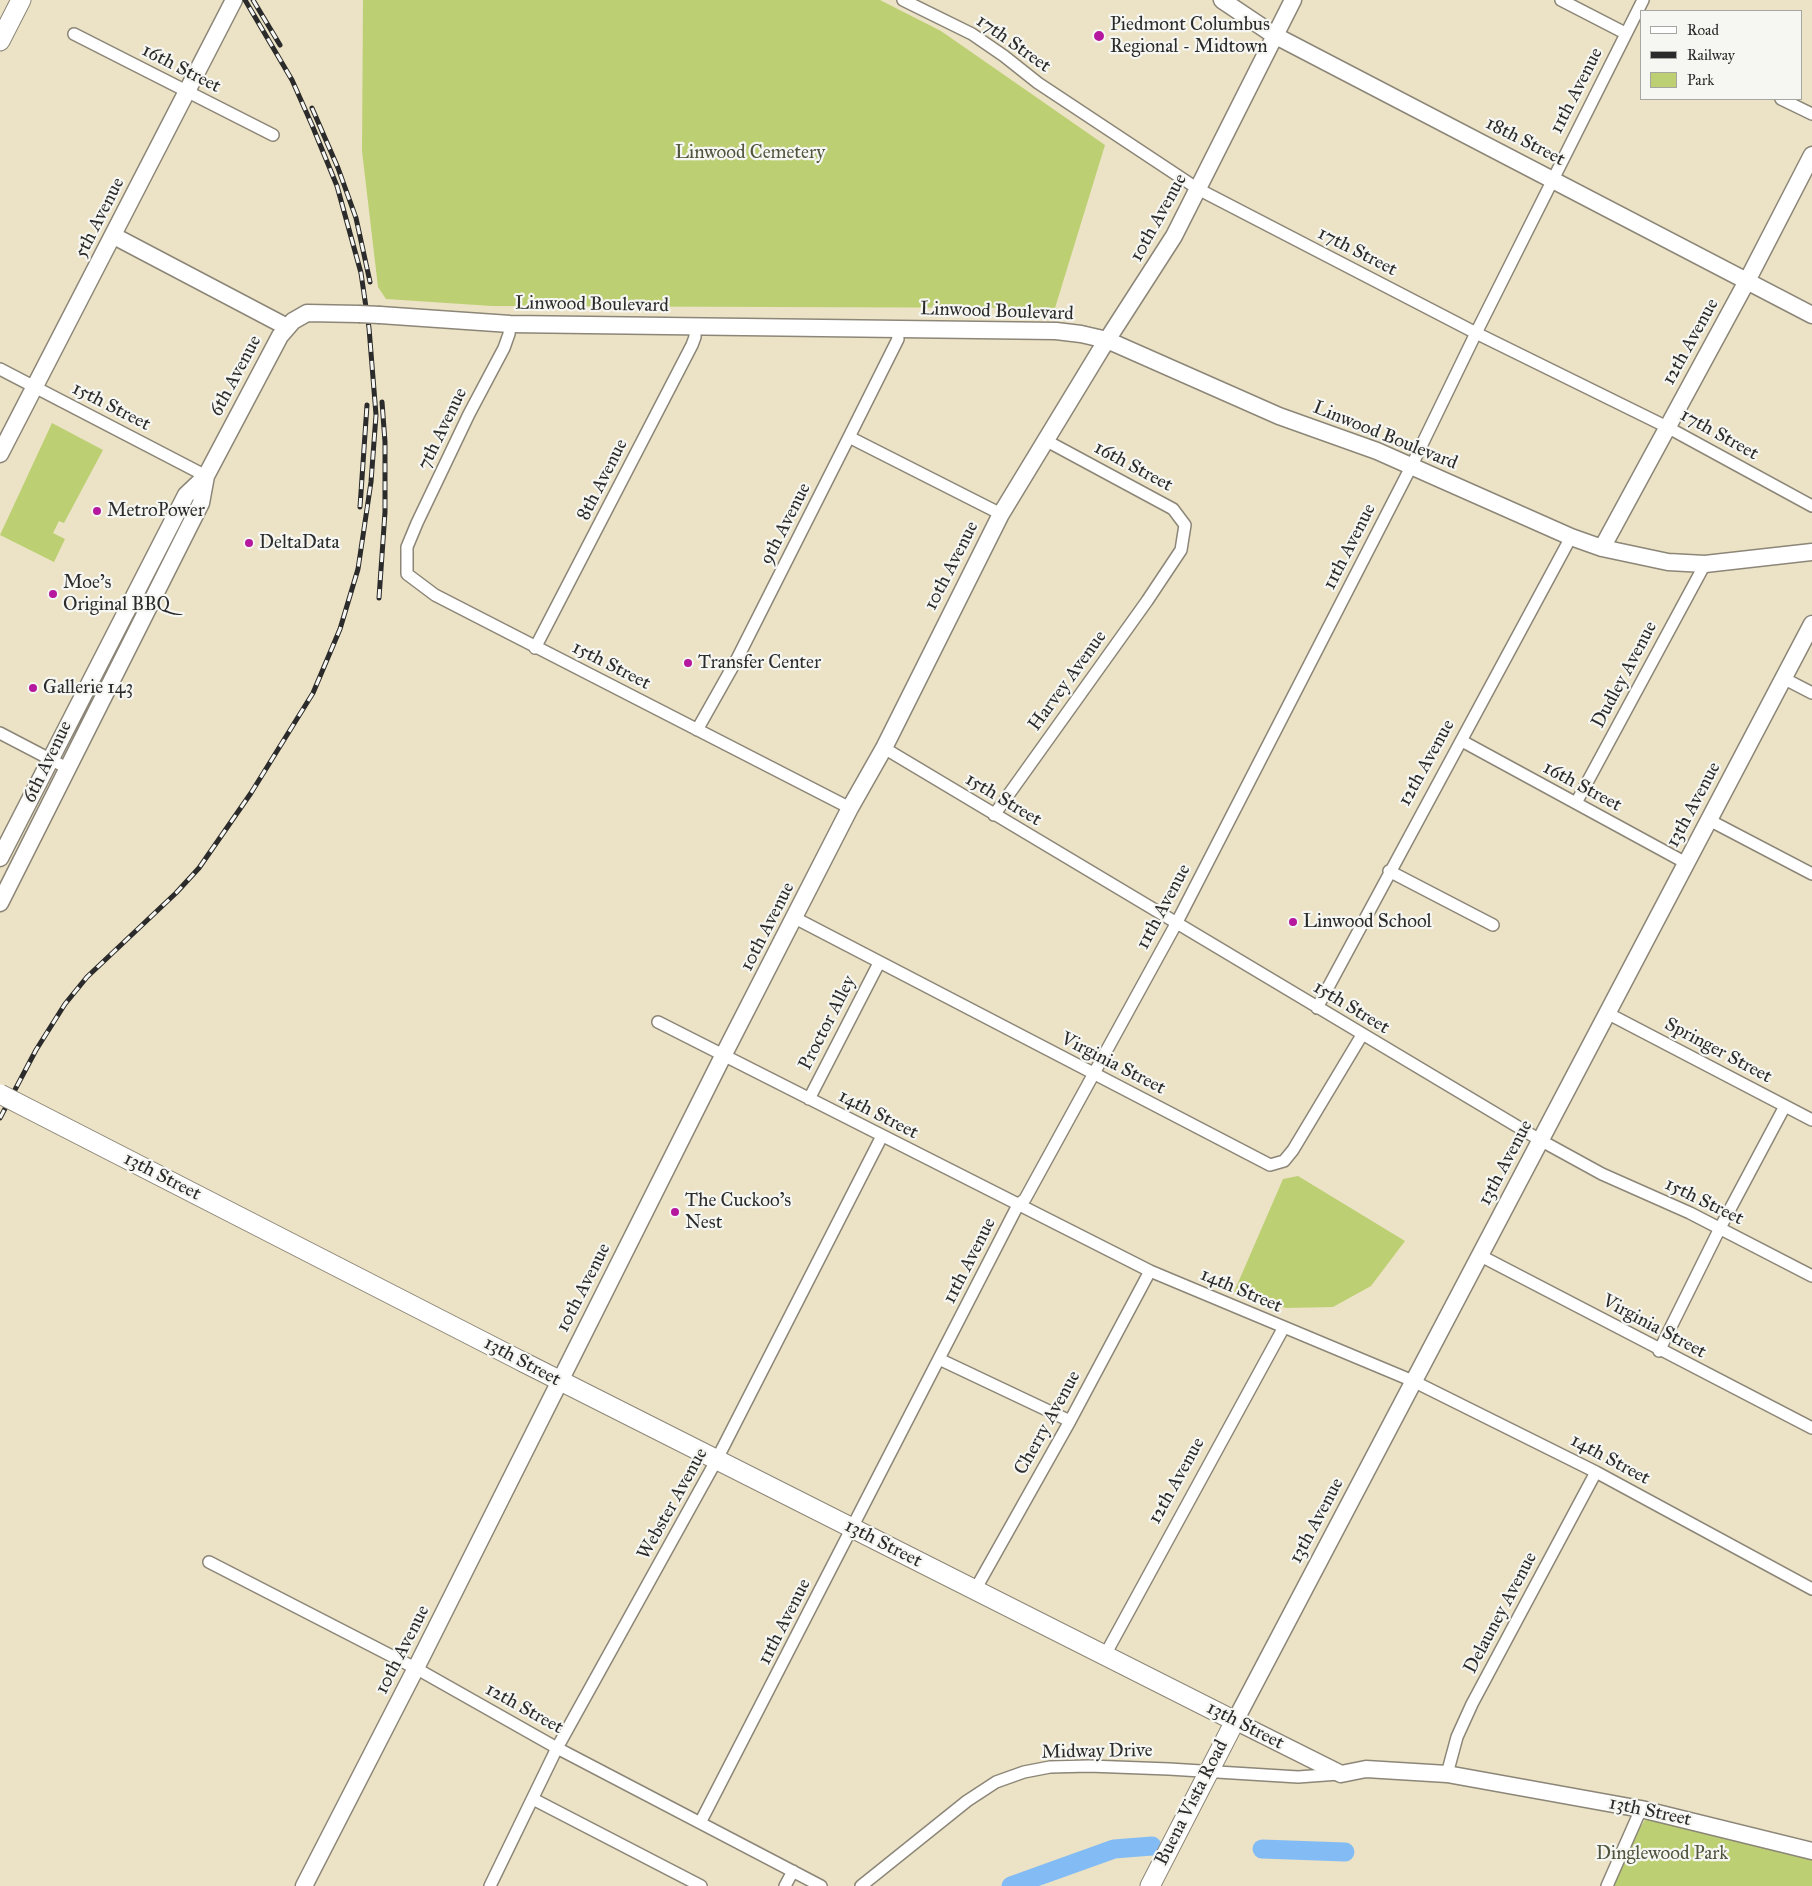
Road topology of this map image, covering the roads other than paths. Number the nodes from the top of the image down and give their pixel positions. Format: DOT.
graph roads {
  1 [pos="21,0"];
  2 [pos="234,0"];
  3 [pos="903,0"];
  4 [pos="1222,0"];
  5 [pos="1293,0"];
  6 [pos="1561,0"];
  7 [pos="1640,11"];
  8 [pos="1636,25"];
  9 [pos="1625,33"];
  10 [pos="74,34"];
  11 [pos="1274,34"];
  12 [pos="0,41"];
  13 [pos="187,92"];
  14 [pos="1783,100"];
  15 [pos="1812,114"];
  16 [pos="273,135"];
  17 [pos="1812,155"];
  18 [pos="1553,178"];
  19 [pos="1198,189"];
  20 [pos="114,236"];
  21 [pos="1747,281"];
  22 [pos="317,312"];
  23 [pos="1812,315"];
  24 [pos="510,324"];
  25 [pos="695,326"];
  26 [pos="287,327"];
  27 [pos="897,330"];
  28 [pos="1476,333"];
  29 [pos="1107,340"];
  30 [pos="0,369"];
  31 [pos="35,388"];
  32 [pos="1668,427"];
  33 [pos="849,437"];
  34 [pos="1045,440"];
  35 [pos="0,454"];
  36 [pos="1412,465"];
  37 [pos="206,476"];
  38 [pos="1812,506"];
  39 [pos="1001,514"];
  40 [pos="1571,537"];
  41 [pos="1602,548"];
  42 [pos="408,550"];
  43 [pos="1812,552"];
  44 [pos="1705,564"];
  45 [pos="1170,567"];
  46 [pos="1812,624"];
  47 [pos="536,648"];
  48 [pos="1783,678"];
  49 [pos="1812,693"];
  50 [pos="697,730"];
  51 [pos="0,733"];
  52 [pos="1462,741"];
  53 [pos="884,748"];
  54 [pos="51,760"];
  55 [pos="67,768"];
  56 [pos="1576,803"];
  57 [pos="850,808"];
  58 [pos="994,815"];
  59 [pos="1709,820"];
  60 [pos="0,858"];
  61 [pos="1686,863"];
  62 [pos="1390,871"];
  63 [pos="1812,874"];
  64 [pos="0,902"];
  65 [pos="795,918"];
  66 [pos="1176,924"];
  67 [pos="1493,925"];
  68 [pos="879,962"];
  69 [pos="1317,1008"];
  70 [pos="1607,1013"];
  71 [pos="658,1022"];
  72 [pos="1362,1035"];
  73 [pos="723,1056"];
  74 [pos="1094,1073"];
  75 [pos="0,1094"];
  76 [pos="809,1099"];
  77 [pos="1785,1106"];
  78 [pos="1812,1120"];
  79 [pos="882,1136"];
  80 [pos="1540,1140"];
  81 [pos="1018,1205"];
  82 [pos="1720,1228"];
  83 [pos="1480,1256"];
  84 [pos="1150,1271"];
  85 [pos="1812,1276"];
  86 [pos="1284,1327"];
  87 [pos="1659,1351"];
  88 [pos="939,1359"];
  89 [pos="1414,1381"];
  90 [pos="559,1382"];
  91 [pos="1070,1421"];
  92 [pos="1812,1428"];
  93 [pos="716,1461"];
  94 [pos="1596,1472"];
  95 [pos="853,1529"];
  96 [pos="209,1562"];
  97 [pos="1812,1589"];
  98 [pos="975,1590"];
  99 [pos="1105,1655"];
  100 [pos="416,1668"];
  101 [pos="1235,1720"];
  102 [pos="557,1748"];
  103 [pos="1210,1772"];
  104 [pos="1341,1774"];
  105 [pos="1447,1774"];
  106 [pos="533,1799"];
  107 [pos="1641,1810"];
  108 [pos="702,1822"];
  109 [pos="1812,1851"];
  110 [pos="793,1871"];
  111 [pos="304,1886"];
  112 [pos="490,1886"];
  113 [pos="701,1886"];
  114 [pos="785,1886"];
  115 [pos="822,1886"];
  116 [pos="861,1886"];
  117 [pos="1150,1886"];
  118 [pos="1607,1886"];
  1 -- 12 [label="main road"];
  2 -- 13 [label="street, 5th Avenue"];
  3 -- 19 [label="street, 17th Street"];
  4 -- 11 [label="street, 18th Street"];
  5 -- 11 [label="street, 10th Avenue"];
  6 -- 9 [label="street"];
  7 -- 8 [label="street, 11th Avenue"];
  8 -- 9 [label="street, 11th Avenue"];
  9 -- 18 [label="street, 11th Avenue"];
  10 -- 13 [label="street, 16th Street"];
  11 -- 18 [label="street, 18th Street"];
  11 -- 19 [label="street, 10th Avenue"];
  13 -- 16 [label="street, 16th Street"];
  13 -- 20 [label="street, 5th Avenue"];
  14 -- 15 [label="street"];
  17 -- 21 [label="street, 12th Avenue"];
  18 -- 21 [label="street, 18th Street"];
  18 -- 28 [label="street, 11th Avenue"];
  19 -- 28 [label="street, 17th Street"];
  19 -- 29 [label="street, 10th Avenue"];
  20 -- 26 [label="street"];
  20 -- 31 [label="street, 5th Avenue"];
  21 -- 23 [label="street, 18th Street"];
  21 -- 32 [label="street, 12th Avenue"];
  22 -- 24 [label="street, Linwood Boulevard, bridge"];
  22 -- 26 [label="street, 6th Avenue"];
  24 -- 25 [label="street, Linwood Boulevard"];
  24 -- 42 [label="street, 7th Avenue"];
  25 -- 27 [label="street, Linwood Boulevard"];
  25 -- 47 [label="street, 8th Avenue"];
  26 -- 37 [label="street, 6th Avenue"];
  27 -- 29 [label="street, Linwood Boulevard"];
  27 -- 33 [label="street, 9th Avenue"];
  28 -- 32 [label="street, 17th Street"];
  28 -- 36 [label="street, 11th Avenue"];
  29 -- 34 [label="street, 10th Avenue"];
  29 -- 36 [label="street, Linwood Boulevard"];
  30 -- 31 [label="street, 15th Street"];
  31 -- 35 [label="street, 5th Avenue"];
  31 -- 37 [label="street, 15th Street"];
  32 -- 38 [label="street, 17th Street"];
  32 -- 41 [label="street, 12th Avenue"];
  33 -- 39 [label="street"];
  33 -- 50 [label="street, 9th Avenue"];
  34 -- 39 [label="street, 10th Avenue"];
  34 -- 45 [label="street, 16th Street"];
  36 -- 40 [label="street, Linwood Boulevard"];
  36 -- 66 [label="street, 11th Avenue"];
  37 -- 54 [label="street, 6th Avenue"];
  37 -- 55 [label="street, 6th Avenue"];
  39 -- 53 [label="street, 10th Avenue"];
  40 -- 41 [label="street, Linwood Boulevard"];
  40 -- 52 [label="street, 12th Avenue"];
  41 -- 44 [label="street, Linwood Boulevard"];
  42 -- 47 [label="street, 15th Street"];
  43 -- 44 [label="street, Linwood Boulevard"];
  44 -- 56 [label="street, Dudley Avenue"];
  45 -- 58 [label="street, Harvey Avenue"];
  46 -- 48 [label="street, 13th Avenue"];
  47 -- 50 [label="street, 15th Street"];
  48 -- 49 [label="street"];
  48 -- 59 [label="street, 13th Avenue"];
  50 -- 57 [label="street, 15th Street"];
  51 -- 54 [label="street"];
  52 -- 56 [label="street, 16th Street"];
  52 -- 62 [label="street, 12th Avenue"];
  53 -- 57 [label="street, 10th Avenue"];
  53 -- 58 [label="street, 15th Street"];
  54 -- 55 [label="street"];
  54 -- 60 [label="street, 6th Avenue"];
  55 -- 64 [label="street, 6th Avenue"];
  56 -- 61 [label="street, 16th Street"];
  57 -- 65 [label="street, 10th Avenue"];
  58 -- 66 [label="street, 15th Street"];
  59 -- 61 [label="street, 13th Avenue"];
  59 -- 63 [label="street"];
  61 -- 70 [label="street, 13th Avenue"];
  62 -- 67 [label="street"];
  62 -- 69 [label="street, 12th Avenue"];
  65 -- 68 [label="street, Virginia Street"];
  65 -- 73 [label="street, 10th Avenue"];
  66 -- 69 [label="street, 15th Street"];
  66 -- 74 [label="street, 11th Avenue"];
  68 -- 74 [label="street, Virginia Street"];
  68 -- 76 [label="street, Proctor Alley"];
  69 -- 72 [label="street, 15th Street"];
  70 -- 77 [label="street, Springer Street"];
  70 -- 80 [label="street, 13th Avenue"];
  71 -- 73 [label="street, 14th Street"];
  72 -- 74 [label="street, Virginia Street"];
  72 -- 80 [label="street, 15th Street"];
  73 -- 76 [label="street, 14th Street"];
  73 -- 90 [label="street, 10th Avenue"];
  74 -- 81 [label="street, 11th Avenue"];
  75 -- 90 [label="main road, 13th Street, bridge"];
  76 -- 79 [label="street, 14th Street"];
  77 -- 78 [label="street, Springer Street"];
  77 -- 82 [label="street"];
  79 -- 81 [label="street, 14th Street"];
  79 -- 93 [label="street, Webster Avenue"];
  80 -- 82 [label="street, 15th Street"];
  80 -- 83 [label="street, 13th Avenue"];
  81 -- 84 [label="street, 14th Street"];
  81 -- 88 [label="street, 11th Avenue"];
  82 -- 85 [label="street, 15th Street"];
  82 -- 87 [label="street"];
  83 -- 87 [label="street, Virginia Street"];
  83 -- 89 [label="street, 13th Avenue"];
  84 -- 86 [label="street, 14th Street"];
  84 -- 91 [label="street, Cherry Avenue"];
  86 -- 89 [label="street, 14th Street"];
  86 -- 99 [label="street, 12th Avenue"];
  87 -- 92 [label="street, Virginia Street"];
  88 -- 91 [label="street"];
  88 -- 95 [label="street, 11th Avenue"];
  89 -- 94 [label="street, 14th Street"];
  89 -- 101 [label="street, 13th Avenue"];
  90 -- 93 [label="main road, 13th Street"];
  90 -- 100 [label="street, 10th Avenue"];
  91 -- 98 [label="street, Cherry Avenue"];
  93 -- 95 [label="main road, 13th Street"];
  93 -- 102 [label="street, Webster Avenue"];
  94 -- 97 [label="street, 14th Street"];
  94 -- 105 [label="street, Delauney Avenue"];
  95 -- 98 [label="main road, 13th Street"];
  95 -- 108 [label="street, 11th Avenue"];
  96 -- 100 [label="street, 12th Street"];
  98 -- 99 [label="main road, 13th Street"];
  99 -- 101 [label="main road, 13th Street"];
  100 -- 102 [label="street, 12th Street"];
  100 -- 111 [label="street, 10th Avenue"];
  101 -- 103 [label="main road, Buena Vista Road"];
  101 -- 104 [label="street, 13th Street"];
  102 -- 106 [label="street, Webster Avenue"];
  102 -- 108 [label="street, 12th Street"];
  103 -- 104 [label="street, Midway Drive"];
  103 -- 116 [label="street, Midway Drive"];
  103 -- 117 [label="main road, Buena Vista Road"];
  104 -- 105 [label="street, 13th Street"];
  105 -- 107 [label="street, 13th Street"];
  106 -- 112 [label="street, Webster Avenue"];
  106 -- 113 [label="street"];
  107 -- 109 [label="street, 13th Street"];
  107 -- 118 [label="street"];
  108 -- 110 [label="street, 12th Street"];
  110 -- 114 [label="street"];
  110 -- 115 [label="street, 12th Street"];
}
